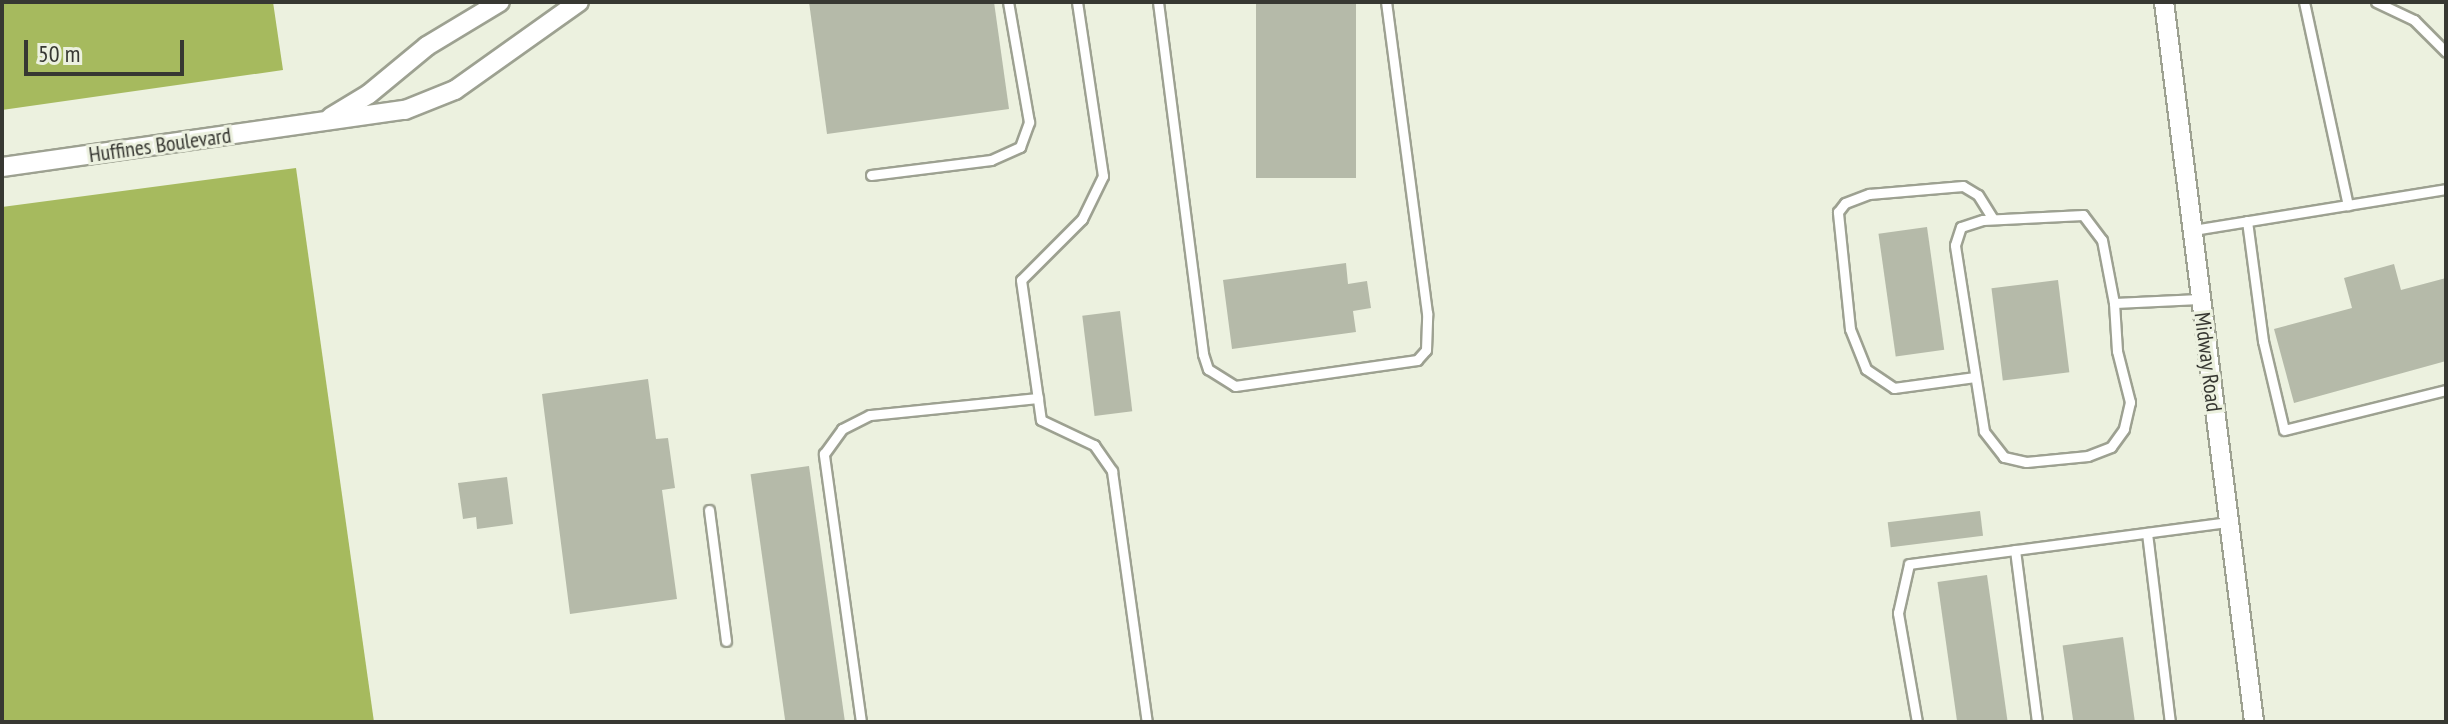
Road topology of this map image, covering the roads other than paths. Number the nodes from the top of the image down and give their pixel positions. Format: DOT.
graph roads {
  1 [pos="500,2"];
  2 [pos="579,2"];
  3 [pos="1008,2"];
  4 [pos="1077,2"];
  5 [pos="1158,2"];
  6 [pos="1386,2"];
  7 [pos="2164,2"];
  8 [pos="2304,2"];
  9 [pos="2376,2"];
  10 [pos="2446,52"];
  11 [pos="319,124"];
  12 [pos="2,167"];
  13 [pos="871,175"];
  14 [pos="2446,189"];
  15 [pos="2348,205"];
  16 [pos="1993,219"];
  17 [pos="2247,221"];
  18 [pos="2192,230"];
  19 [pos="2200,299"];
  20 [pos="2114,303"];
  21 [pos="1975,377"];
  22 [pos="2446,390"];
  23 [pos="1038,398"];
  24 [pos="709,510"];
  25 [pos="2228,522"];
  26 [pos="2147,533"];
  27 [pos="2015,550"];
  28 [pos="726,641"];
  29 [pos="861,722"];
  30 [pos="1147,722"];
  31 [pos="1917,722"];
  32 [pos="2037,722"];
  33 [pos="2170,722"];
  34 [pos="2254,722"];
  1 -- 11 [label="street, Huffines Boulevard"];
  2 -- 11 [label="street, Huffines Boulevard"];
  3 -- 13 [label="lane"];
  4 -- 23 [label="lane"];
  5 -- 6 [label="lane"];
  7 -- 18 [label="street, Midway Road"];
  8 -- 15 [label="lane"];
  9 -- 10 [label="lane"];
  11 -- 12 [label="street, Huffines Boulevard"];
  14 -- 15 [label="lane"];
  15 -- 17 [label="lane"];
  16 -- 20 [label="lane"];
  16 -- 21 [label="lane"];
  16 -- 21 [label="lane"];
  17 -- 18 [label="lane"];
  17 -- 22 [label="lane"];
  18 -- 19 [label="street, Midway Road"];
  19 -- 20 [label="lane"];
  19 -- 25 [label="street, Midway Road"];
  20 -- 21 [label="lane"];
  23 -- 29 [label="lane"];
  23 -- 30 [label="lane"];
  24 -- 28 [label="lane"];
  25 -- 26 [label="lane"];
  25 -- 34 [label="street, Midway Road"];
  26 -- 27 [label="lane"];
  26 -- 33 [label="lane"];
  27 -- 31 [label="lane"];
  27 -- 32 [label="lane"];
}
